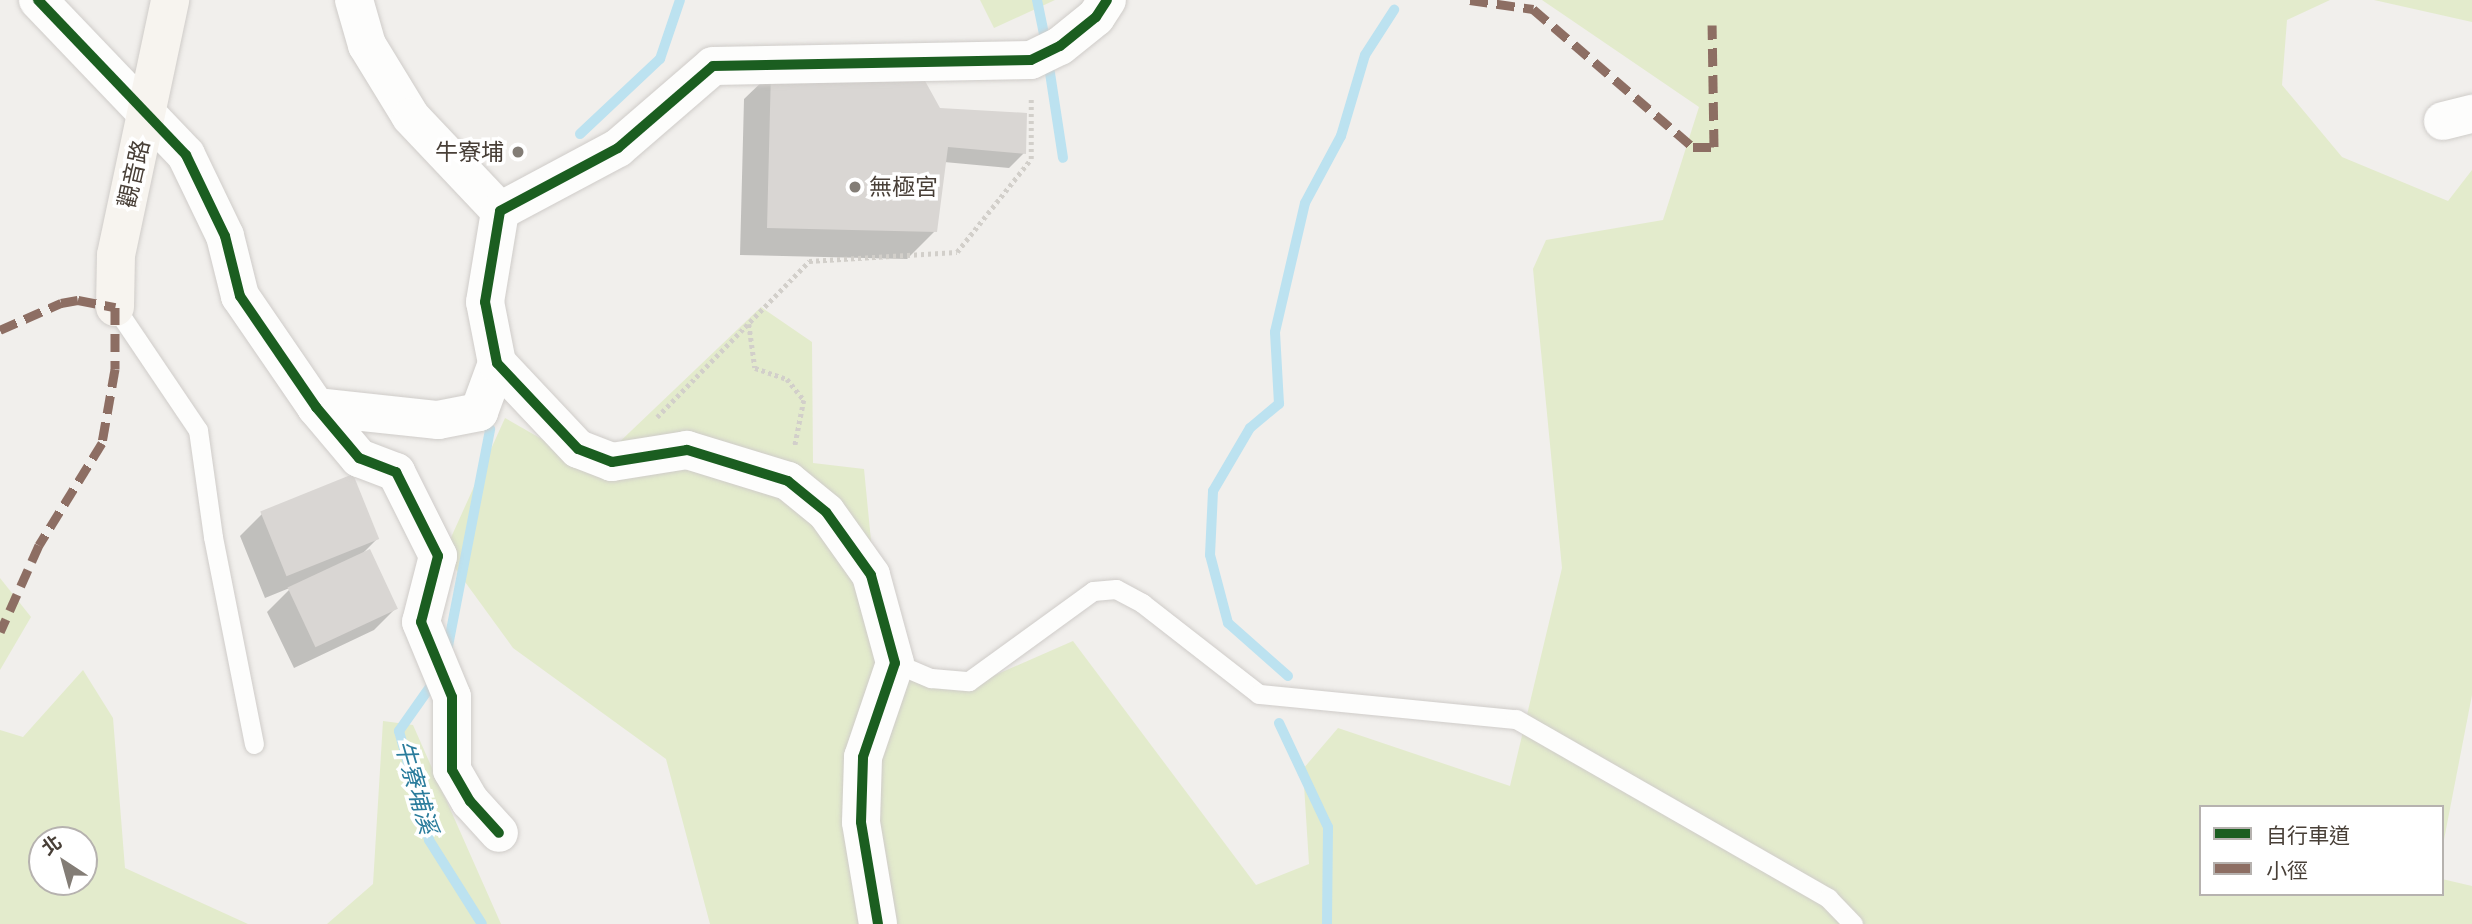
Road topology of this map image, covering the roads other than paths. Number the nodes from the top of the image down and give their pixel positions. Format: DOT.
graph roads {
  1 [pos="38,0"];
  2 [pos="170,0"];
  3 [pos="354,0"];
  4 [pos="1107,0"];
  5 [pos="148,112"];
  6 [pos="500,211"];
  7 [pos="116,307"];
  8 [pos="497,363"];
  9 [pos="316,407"];
  10 [pos="895,663"];
  11 [pos="254,744"];
  12 [pos="499,833"];
  13 [pos="878,924"];
  14 [pos="1853,924"];
  1 -- 5 [label="street"];
  2 -- 5 [label="street, 觀音路"];
  3 -- 6 [label="street"];
  4 -- 6 [label="street"];
  5 -- 7 [label="street, 觀音路"];
  5 -- 9 [label="street"];
  6 -- 8 [label="street"];
  7 -- 11 [label="lane"];
  8 -- 9 [label="street"];
  8 -- 10 [label="street"];
  9 -- 12 [label="street"];
  10 -- 13 [label="street"];
  10 -- 14 [label="lane"];
}
